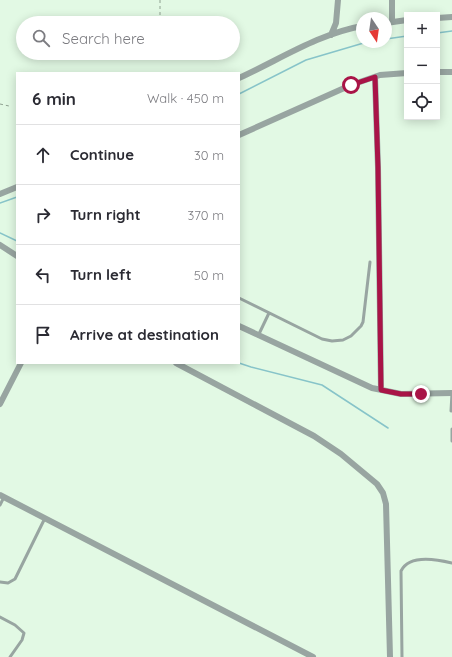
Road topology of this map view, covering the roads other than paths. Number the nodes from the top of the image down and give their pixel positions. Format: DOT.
graph roads {
  1 [pos="338,0"];
  2 [pos="392,0"];
  3 [pos="390,12"];
  4 [pos="452,17"];
  5 [pos="440,18"];
  6 [pos="404,20"];
  7 [pos="392,22"];
  8 [pos="356,28"];
  9 [pos="331,35"];
  10 [pos="440,72"];
  11 [pos="452,72"];
  12 [pos="404,73"];
  13 [pos="375,77"];
  14 [pos="240,78"];
  15 [pos="240,135"];
  16 [pos="16,187"];
  17 [pos="0,194"];
  18 [pos="0,245"];
  19 [pos="16,255"];
  20 [pos="370,262"];
  21 [pos="240,298"];
  22 [pos="269,313"];
  23 [pos="240,327"];
  24 [pos="258,336"];
  25 [pos="20,364"];
  26 [pos="178,364"];
  27 [pos="381,390"];
  28 [pos="452,393"];
  29 [pos="0,404"];
  30 [pos="451,410"];
  31 [pos="452,429"];
  32 [pos="452,441"];
  33 [pos="2,496"];
  34 [pos="0,505"];
  35 [pos="45,518"];
  36 [pos="452,563"];
  37 [pos="0,582"];
  38 [pos="0,617"];
  39 [pos="10,657"];
  40 [pos="313,657"];
  41 [pos="390,657"];
  42 [pos="402,657"];
  1 -- 9 [label="street"];
  2 -- 3 [label="street"];
  4 -- 5 [label="street"];
  6 -- 7 [label="street"];
  8 -- 9 [label="street"];
  9 -- 14 [label="street"];
  10 -- 11 [label="street"];
  12 -- 13 [label="street"];
  13 -- 15 [label="street"];
  13 -- 27 [label="street"];
  16 -- 17 [label="street"];
  18 -- 19 [label="street"];
  20 -- 22 [label="lane"];
  21 -- 22 [label="lane"];
  22 -- 24 [label="lane"];
  23 -- 24 [label="street"];
  24 -- 27 [label="street"];
  25 -- 29 [label="street"];
  26 -- 41 [label="street"];
  27 -- 28 [label="street"];
  28 -- 30 [label="lane"];
  31 -- 32 [label="lane"];
  33 -- 34 [label="lane"];
  33 -- 35 [label="street"];
  35 -- 37 [label="lane"];
  35 -- 40 [label="street"];
  36 -- 42 [label="lane"];
  38 -- 39 [label="lane"];
}
